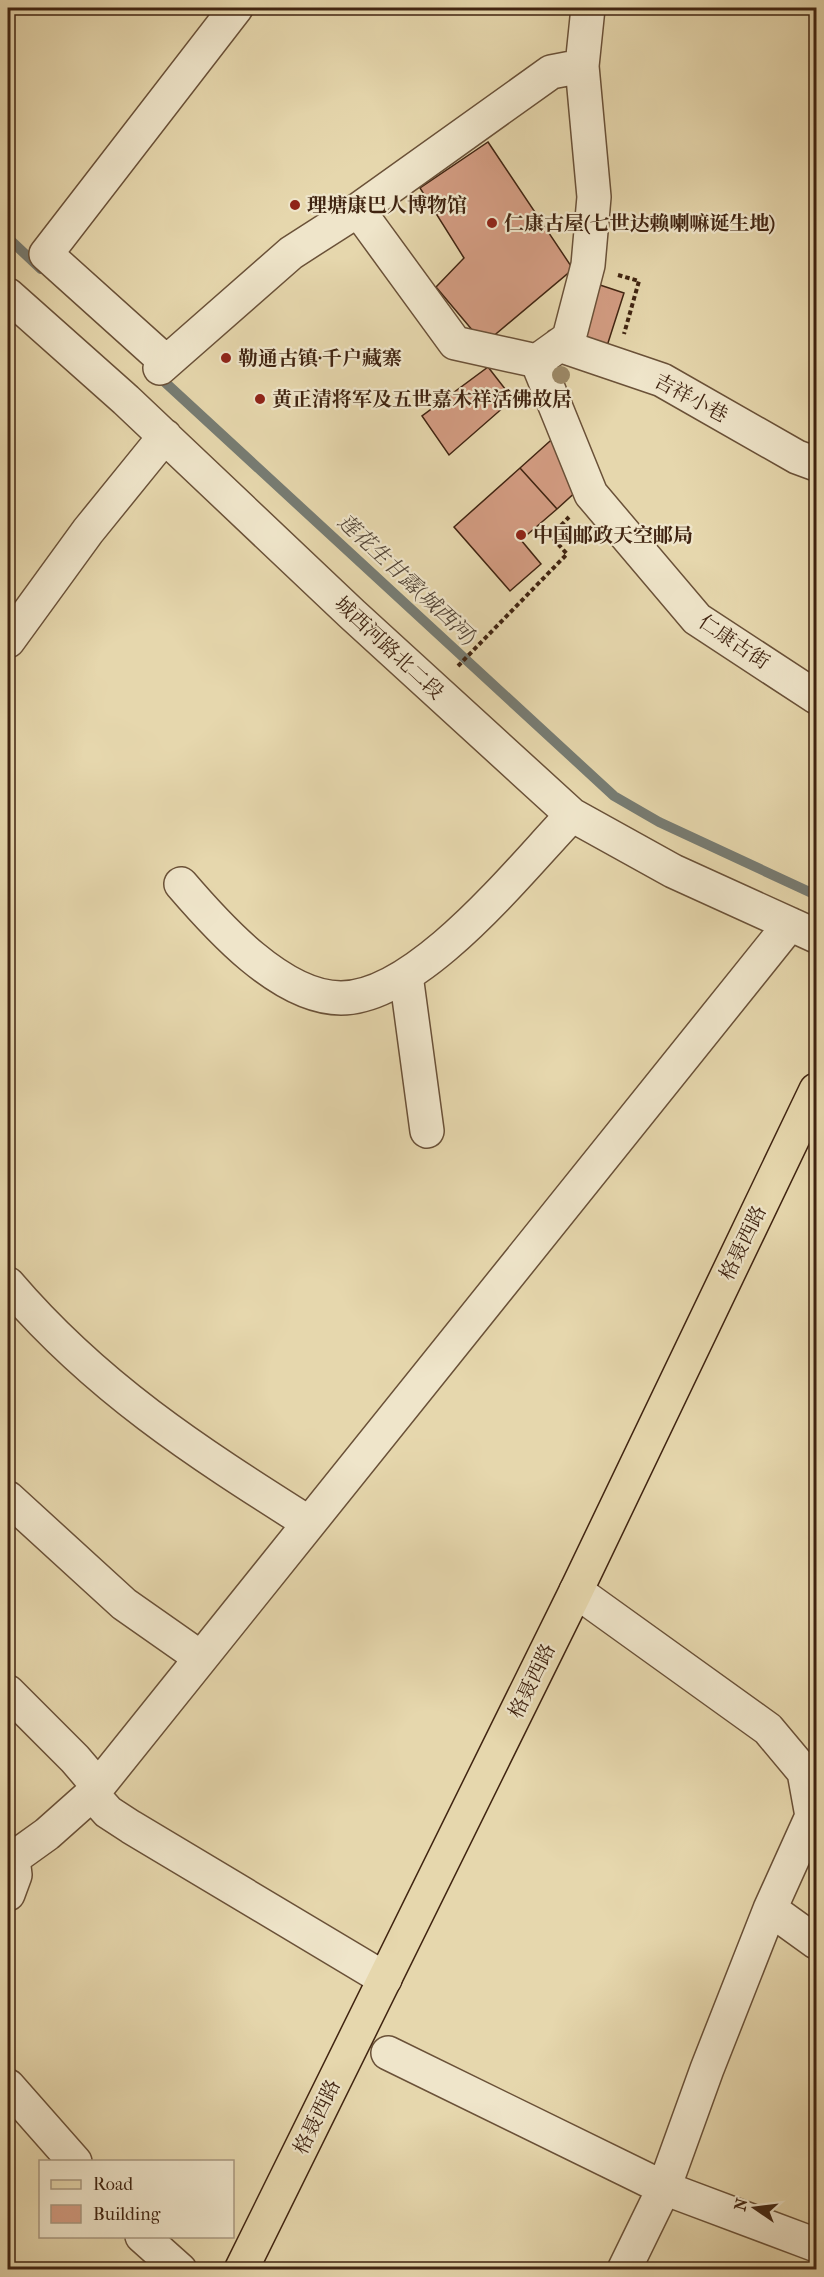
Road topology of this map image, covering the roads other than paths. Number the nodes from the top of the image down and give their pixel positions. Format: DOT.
graph roads {
  1 [pos="236,8"];
  2 [pos="588,8"];
  3 [pos="582,66"];
  4 [pos="358,210"];
  5 [pos="8,295"];
  6 [pos="548,353"];
  7 [pos="165,436"];
  8 [pos="816,464"];
  9 [pos="8,641"];
  10 [pos="816,697"];
  11 [pos="572,815"];
  12 [pos="181,884"];
  13 [pos="803,930"];
  14 [pos="406,975"];
  15 [pos="816,1090"];
  16 [pos="427,1131"];
  17 [pos="8,1284"];
  18 [pos="8,1498"];
  19 [pos="309,1523"];
  20 [pos="576,1591"];
  21 [pos="201,1658"];
  22 [pos="8,1692"];
  23 [pos="95,1790"];
  24 [pos="10,1860"];
  25 [pos="8,1894"];
  26 [pos="770,1909"];
  27 [pos="816,1942"];
  28 [pos="385,1979"];
  29 [pos="388,2053"];
  30 [pos="8,2086"];
  31 [pos="73,2160"];
  32 [pos="664,2188"];
  33 [pos="144,2238"];
  34 [pos="816,2245"];
  35 [pos="180,2270"];
  36 [pos="241,2270"];
  37 [pos="624,2270"];
  1 -- 4 [label="street"];
  2 -- 3 [label="street"];
  3 -- 4 [label="street"];
  3 -- 6 [label="street"];
  4 -- 6 [label="street, 吉祥小巷"];
  5 -- 7 [label="street, 城西河路北二段"];
  6 -- 8 [label="street, 吉祥小巷"];
  6 -- 10 [label="street, 仁康古街"];
  7 -- 9 [label="street"];
  7 -- 11 [label="street, 城西河路北二段"];
  11 -- 13 [label="street, 城西河路北二段"];
  11 -- 14 [label="street"];
  12 -- 14 [label="street"];
  13 -- 19 [label="street"];
  14 -- 16 [label="street"];
  15 -- 20 [label="main road, 格聂西路"];
  17 -- 19 [label="street"];
  18 -- 21 [label="street"];
  19 -- 21 [label="street"];
  20 -- 26 [label="street"];
  20 -- 28 [label="main road, 格聂西路"];
  21 -- 23 [label="street"];
  22 -- 23 [label="street"];
  23 -- 24 [label="street"];
  23 -- 28 [label="street"];
  24 -- 25 [label="street"];
  26 -- 27 [label="street"];
  26 -- 32 [label="street"];
  28 -- 36 [label="main road, 格聂西路"];
  29 -- 32 [label="street"];
  30 -- 31 [label="street"];
  32 -- 34 [label="street"];
  32 -- 37 [label="street"];
  33 -- 35 [label="street"];
}
